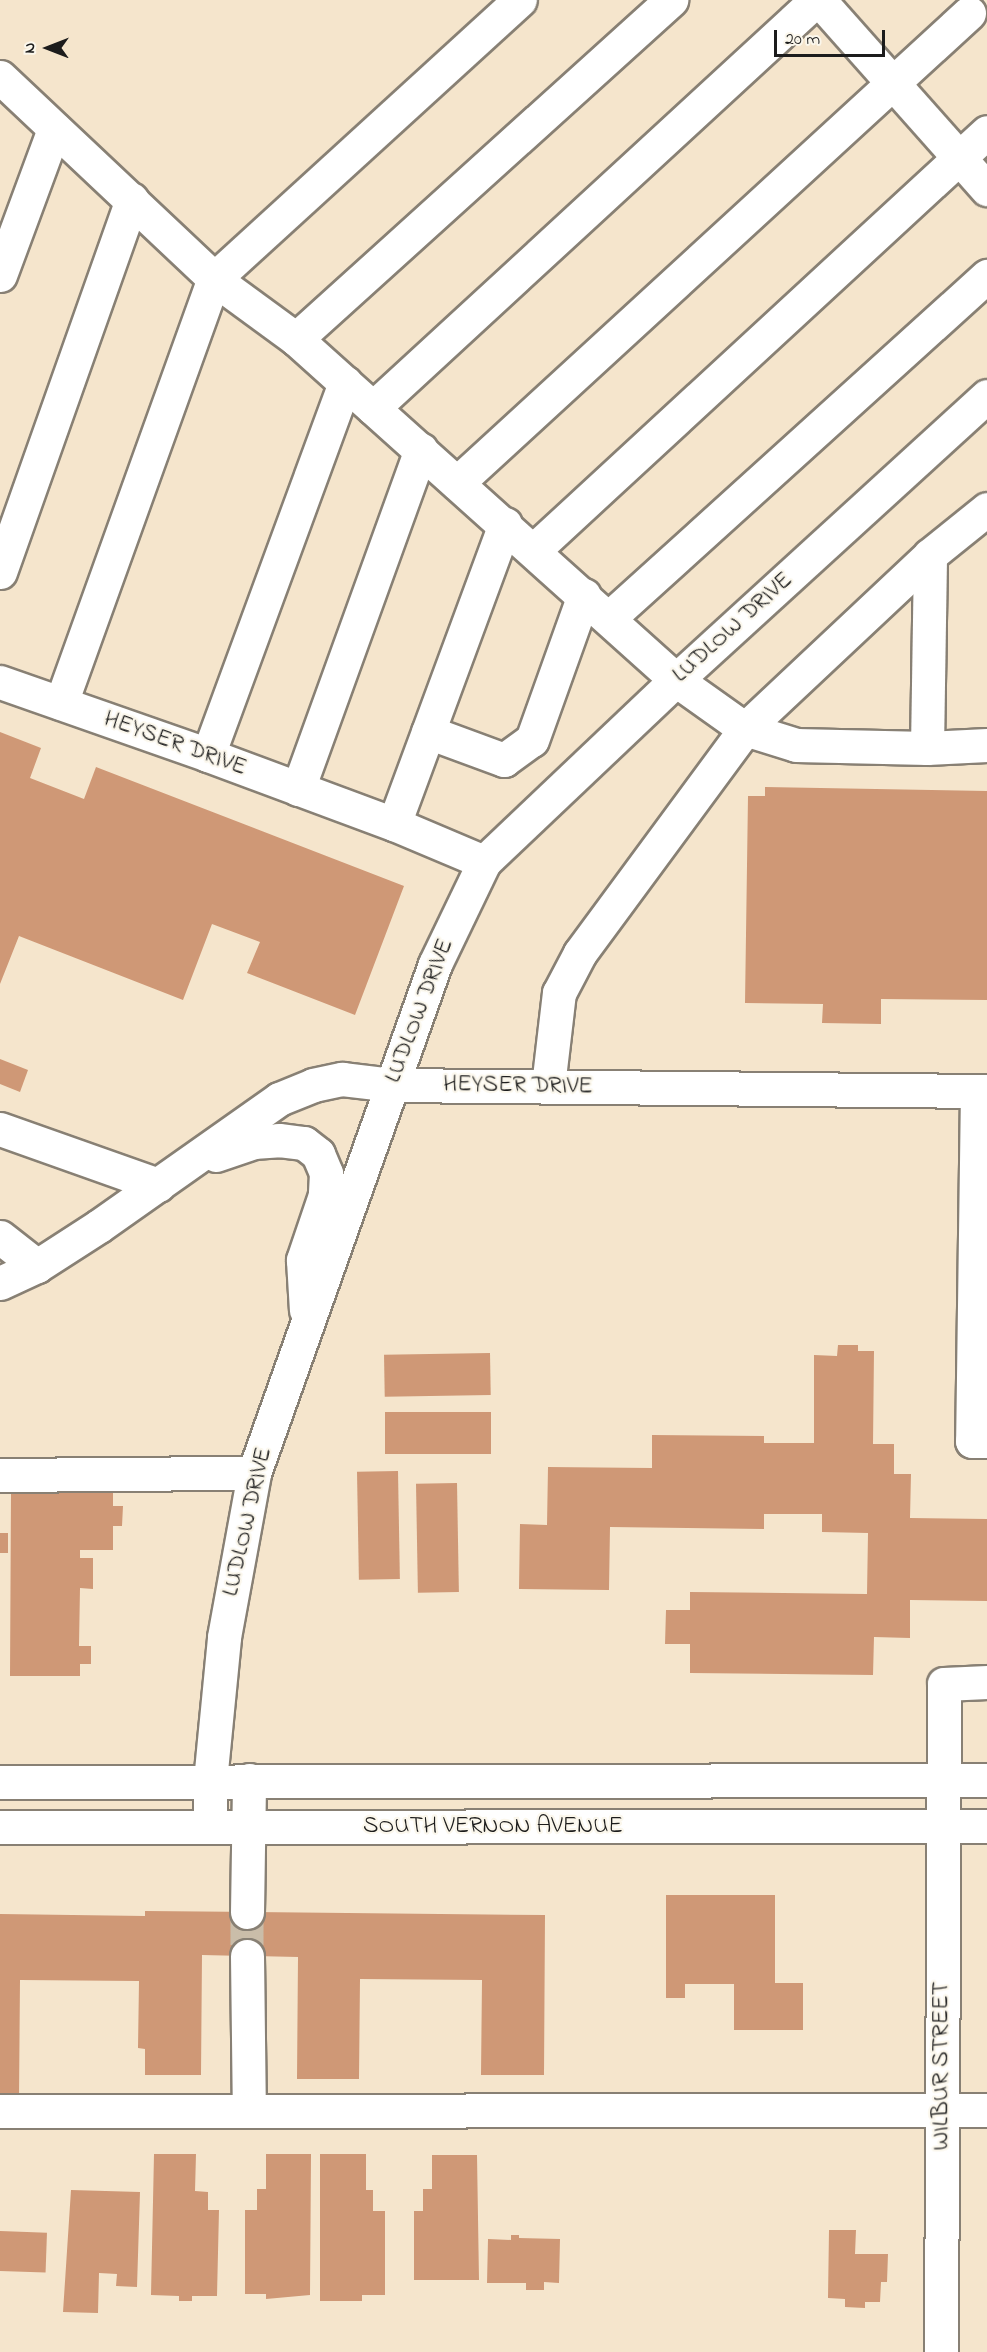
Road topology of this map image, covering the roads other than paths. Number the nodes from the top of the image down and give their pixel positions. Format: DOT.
graph roads {
  1 [pos="520,0"];
  2 [pos="671,0"];
  3 [pos="817,0"];
  4 [pos="971,15"];
  5 [pos="0,77"];
  6 [pos="893,83"];
  7 [pos="54,129"];
  8 [pos="987,132"];
  9 [pos="959,158"];
  10 [pos="987,189"];
  11 [pos="132,200"];
  12 [pos="0,275"];
  13 [pos="987,276"];
  14 [pos="214,279"];
  15 [pos="296,339"];
  16 [pos="345,382"];
  17 [pos="987,396"];
  18 [pos="373,408"];
  19 [pos="421,450"];
  20 [pos="457,483"];
  21 [pos="987,509"];
  22 [pos="505,524"];
  23 [pos="534,550"];
  24 [pos="930,555"];
  25 [pos="0,572"];
  26 [pos="584,595"];
  27 [pos="609,618"];
  28 [pos="676,680"];
  29 [pos="0,682"];
  30 [pos="61,703"];
  31 [pos="745,729"];
  32 [pos="428,732"];
  33 [pos="987,745"];
  34 [pos="927,748"];
  35 [pos="208,754"];
  36 [pos="298,789"];
  37 [pos="394,824"];
  38 [pos="483,862"];
  39 [pos="392,1085"];
  40 [pos="548,1086"];
  41 [pos="982,1091"];
  42 [pos="0,1129"];
  43 [pos="168,1177"];
  44 [pos="0,1237"];
  45 [pos="37,1266"];
  46 [pos="0,1283"];
  47 [pos="307,1323"];
  48 [pos="979,1441"];
  49 [pos="254,1473"];
  50 [pos="0,1475"];
  51 [pos="987,1682"];
  52 [pos="249,1780"];
  53 [pos="944,1780"];
  54 [pos="987,1780"];
  55 [pos="210,1781"];
  56 [pos="0,1782"];
  57 [pos="210,1826"];
  58 [pos="944,1826"];
  59 [pos="987,1826"];
  60 [pos="0,1827"];
  61 [pos="247,1827"];
  62 [pos="247,1912"];
  63 [pos="247,1956"];
  64 [pos="942,2110"];
  65 [pos="987,2110"];
  66 [pos="0,2111"];
  67 [pos="249,2111"];
  68 [pos="941,2352"];
  1 -- 14 [label="street"];
  2 -- 15 [label="street"];
  3 -- 6 [label="street"];
  3 -- 18 [label="street"];
  4 -- 6 [label="street"];
  5 -- 7 [label="street"];
  6 -- 9 [label="street"];
  6 -- 20 [label="street"];
  7 -- 11 [label="street"];
  7 -- 12 [label="street"];
  8 -- 9 [label="street"];
  9 -- 10 [label="street"];
  9 -- 23 [label="street"];
  11 -- 14 [label="street"];
  11 -- 25 [label="street"];
  13 -- 27 [label="street"];
  14 -- 15 [label="street"];
  14 -- 30 [label="street"];
  15 -- 16 [label="street"];
  16 -- 18 [label="street"];
  16 -- 35 [label="street"];
  17 -- 28 [label="street, LUDLOW DRIVE"];
  18 -- 19 [label="street"];
  19 -- 20 [label="street"];
  19 -- 36 [label="street"];
  20 -- 22 [label="street"];
  21 -- 24 [label="street"];
  22 -- 23 [label="street"];
  22 -- 32 [label="street"];
  23 -- 26 [label="street"];
  24 -- 31 [label="street"];
  24 -- 34 [label="street"];
  26 -- 27 [label="street"];
  26 -- 32 [label="street"];
  27 -- 28 [label="street"];
  28 -- 31 [label="street"];
  28 -- 38 [label="street, LUDLOW DRIVE"];
  29 -- 30 [label="street, HEYSER DRIVE"];
  30 -- 35 [label="street, HEYSER DRIVE"];
  31 -- 34 [label="street"];
  31 -- 40 [label="street"];
  32 -- 37 [label="street"];
  33 -- 34 [label="street"];
  35 -- 36 [label="street, HEYSER DRIVE"];
  36 -- 37 [label="street, HEYSER DRIVE"];
  37 -- 38 [label="street, HEYSER DRIVE"];
  38 -- 39 [label="street, LUDLOW DRIVE"];
  39 -- 40 [label="street, HEYSER DRIVE"];
  39 -- 43 [label="street, HEYSER DRIVE"];
  39 -- 47 [label="street, LUDLOW DRIVE"];
  40 -- 41 [label="street, HEYSER DRIVE"];
  41 -- 48 [label="street"];
  42 -- 43 [label="street"];
  43 -- 45 [label="street, HEYSER DRIVE"];
  43 -- 47 [label="street"];
  44 -- 45 [label="street"];
  45 -- 46 [label="street, HEYSER DRIVE"];
  47 -- 49 [label="street, LUDLOW DRIVE"];
  49 -- 50 [label="street"];
  49 -- 55 [label="street, LUDLOW DRIVE"];
  51 -- 53 [label="street, WILBUR STREET"];
  52 -- 53 [label="street, SOUTH VERNON AVENUE"];
  52 -- 55 [label="street, SOUTH VERNON AVENUE"];
  52 -- 61 [label="street"];
  53 -- 54 [label="street, SOUTH VERNON AVENUE"];
  53 -- 58 [label="street, WILBUR STREET"];
  55 -- 56 [label="street, SOUTH VERNON AVENUE"];
  55 -- 57 [label="street, LUDLOW DRIVE"];
  57 -- 60 [label="street, SOUTH VERNON AVENUE"];
  57 -- 61 [label="street, SOUTH VERNON AVENUE"];
  58 -- 59 [label="street, SOUTH VERNON AVENUE"];
  58 -- 61 [label="street, SOUTH VERNON AVENUE"];
  58 -- 64 [label="street, WILBUR STREET"];
  61 -- 62 [label="street"];
  63 -- 67 [label="street"];
  64 -- 65 [label="street"];
  64 -- 67 [label="street"];
  64 -- 68 [label="street, WILBUR STREET"];
  66 -- 67 [label="street"];
}
